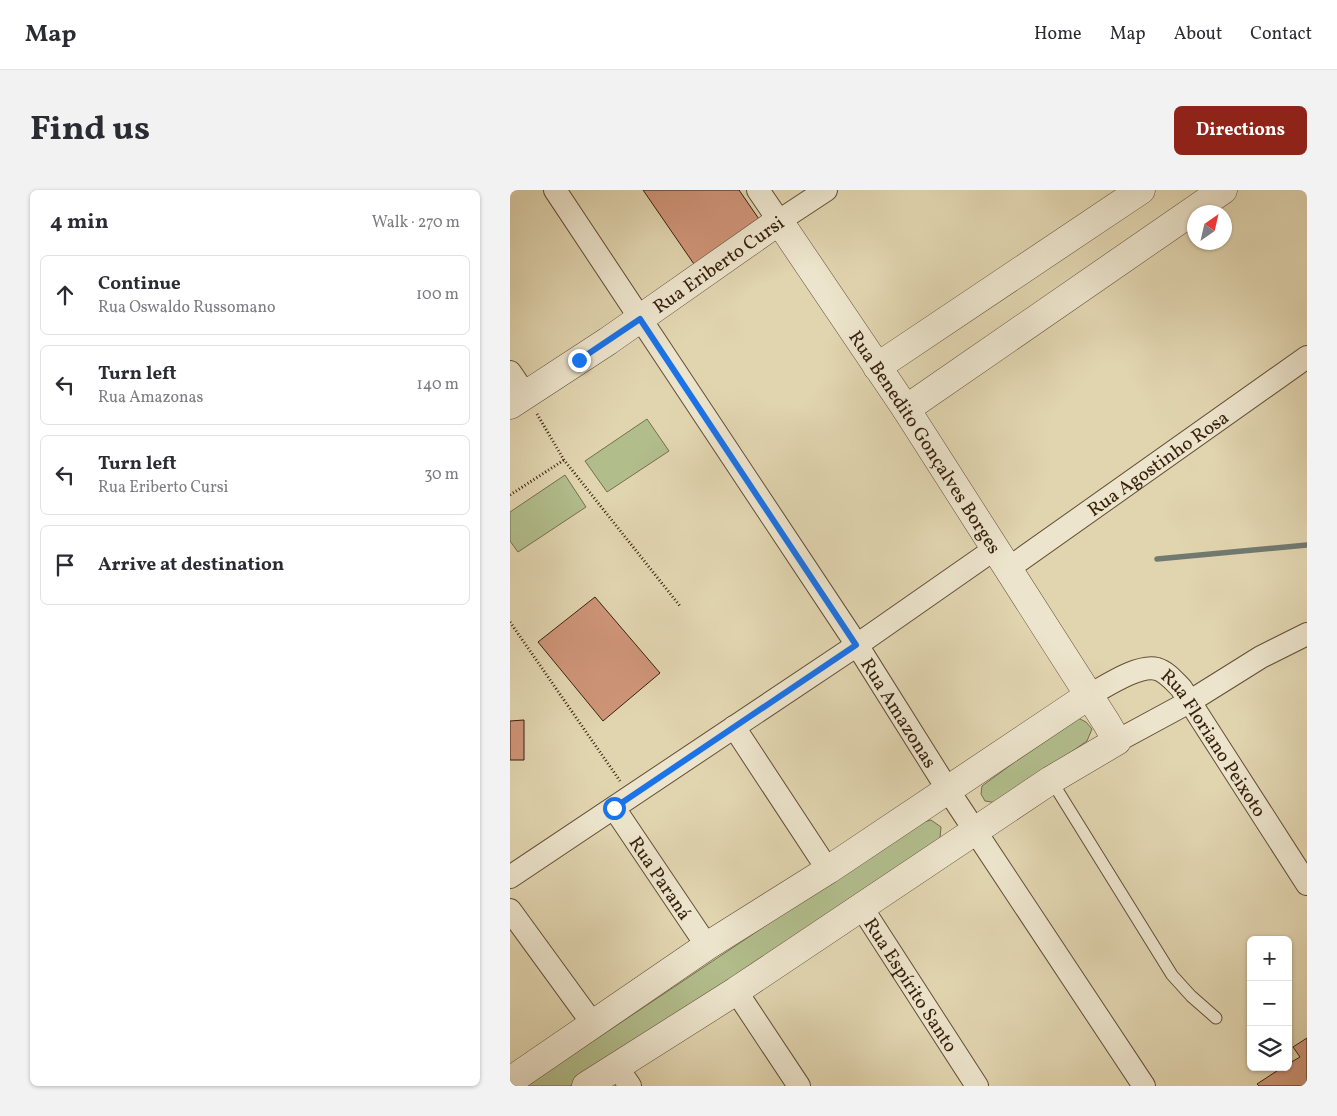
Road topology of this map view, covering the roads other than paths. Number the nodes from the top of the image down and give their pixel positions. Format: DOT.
graph roads {
  1 [pos="555,190"];
  2 [pos="758,190"];
  3 [pos="826,190"];
  4 [pos="1141,190"];
  5 [pos="1223,190"];
  6 [pos="779,221"];
  7 [pos="640,319"];
  8 [pos="1307,358"];
  9 [pos="877,367"];
  10 [pos="510,372"];
  11 [pos="518,399"];
  12 [pos="906,410"];
  13 [pos="1002,558"];
  14 [pos="1307,634"];
  15 [pos="856,645"];
  16 [pos="1088,696"];
  17 [pos="1189,702"];
  18 [pos="734,727"];
  19 [pos="1117,741"];
  20 [pos="1051,780"];
  21 [pos="948,790"];
  22 [pos="622,802"];
  23 [pos="976,830"];
  24 [pos="828,870"];
  25 [pos="510,877"];
  26 [pos="1307,884"];
  27 [pos="862,908"];
  28 [pos="510,910"];
  29 [pos="707,946"];
  30 [pos="736,991"];
  31 [pos="1216,1018"];
  32 [pos="593,1024"];
  33 [pos="623,1077"];
  34 [pos="510,1081"];
  35 [pos="586,1086"];
  36 [pos="799,1086"];
  37 [pos="977,1086"];
  38 [pos="1144,1086"];
  1 -- 7 [label="street, Rua Amazonas"];
  2 -- 6 [label="street, Rua Benedito Gonçalves Borges"];
  3 -- 6 [label="street, Rua Eriberto Cursi"];
  4 -- 9 [label="street"];
  5 -- 12 [label="street"];
  6 -- 7 [label="street, Rua Eriberto Cursi"];
  6 -- 9 [label="street, Rua Benedito Gonçalves Borges"];
  7 -- 11 [label="street, Rua Eriberto Cursi"];
  7 -- 15 [label="street, Rua Amazonas"];
  8 -- 13 [label="street, Rua Agostinho Rosa"];
  9 -- 12 [label="street, Rua Benedito Gonçalves Borges"];
  10 -- 11 [label="street"];
  12 -- 13 [label="street, Rua Benedito Gonçalves Borges"];
  13 -- 15 [label="street, Rua Agostinho Rosa"];
  13 -- 16 [label="street, Rua Benedito Gonçalves Borges"];
  14 -- 17 [label="street"];
  15 -- 18 [label="street, Rua Agostinho Rosa"];
  15 -- 21 [label="street, Rua Amazonas"];
  16 -- 17 [label="street, Rua Floriano Peixoto"];
  16 -- 19 [label="street, Rua Benedito Gonçalves Borges"];
  16 -- 21 [label="street"];
  17 -- 19 [label="street"];
  17 -- 26 [label="street, Rua Floriano Peixoto"];
  18 -- 22 [label="street, Rua Agostinho Rosa"];
  18 -- 24 [label="street"];
  19 -- 20 [label="street"];
  20 -- 23 [label="street"];
  20 -- 31 [label="lane"];
  21 -- 23 [label="street, Rua Amazonas"];
  21 -- 24 [label="street"];
  22 -- 25 [label="street, Rua Agostinho Rosa"];
  22 -- 29 [label="street, Rua Paraná"];
  23 -- 27 [label="street"];
  23 -- 38 [label="street, Rua Amazonas"];
  24 -- 29 [label="street"];
  27 -- 30 [label="street"];
  27 -- 37 [label="street, Rua Espírito Santo"];
  28 -- 32 [label="street"];
  29 -- 32 [label="street"];
  30 -- 33 [label="street"];
  30 -- 36 [label="street"];
  32 -- 34 [label="street"];
  33 -- 35 [label="street"];
}
